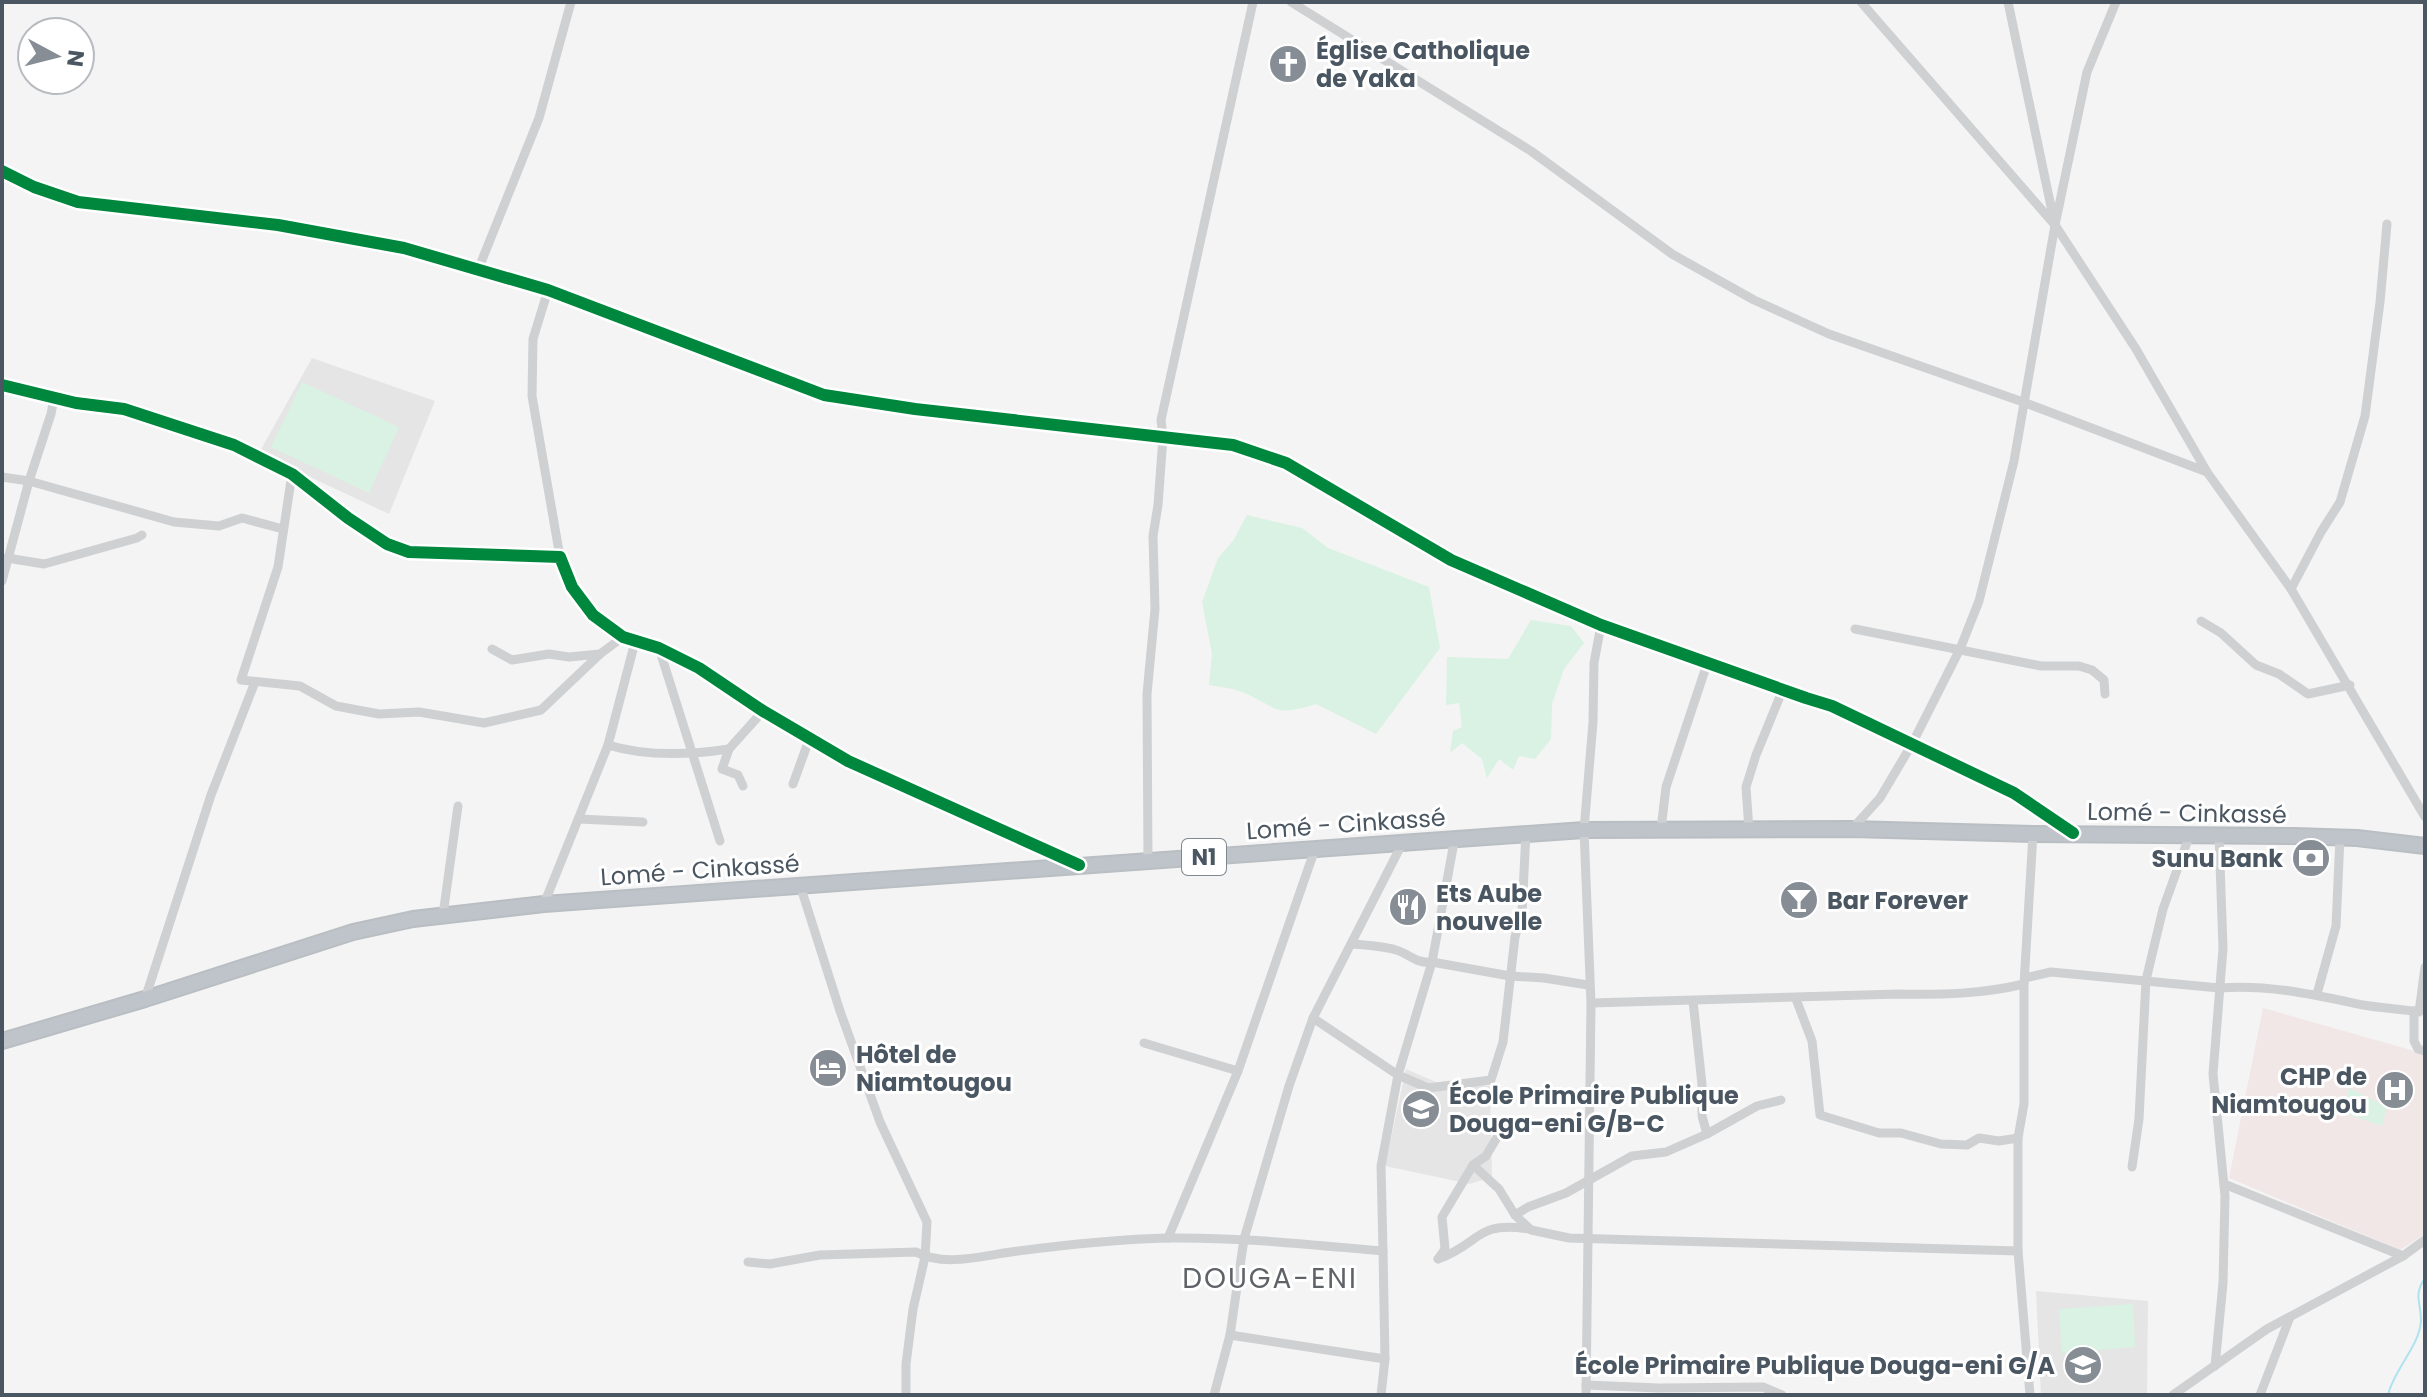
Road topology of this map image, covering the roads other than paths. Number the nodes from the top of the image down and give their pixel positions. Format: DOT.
graph roads {
  1 [pos="571,2"];
  2 [pos="1253,2"];
  3 [pos="1291,2"];
  4 [pos="1861,2"];
  5 [pos="2008,2"];
  6 [pos="2116,2"];
  7 [pos="2,171"];
  8 [pos="2387,224"];
  9 [pos="2055,225"];
  10 [pos="478,270"];
  11 [pos="548,290"];
  12 [pos="2,385"];
  13 [pos="54,398"];
  14 [pos="2023,402"];
  15 [pos="1163,437"];
  16 [pos="2207,472"];
  17 [pos="292,474"];
  18 [pos="2,477"];
  19 [pos="29,481"];
  20 [pos="283,529"];
  21 [pos="142,535"];
  22 [pos="560,557"];
  23 [pos="7,558"];
  24 [pos="2,581"];
  25 [pos="2291,589"];
  26 [pos="2201,621"];
  27 [pos="1601,625"];
  28 [pos="1855,629"];
  29 [pos="623,637"];
  30 [pos="635,642"];
  31 [pos="659,648"];
  32 [pos="492,649"];
  33 [pos="1960,649"];
  34 [pos="600,654"];
  35 [pos="1707,664"];
  36 [pos="255,682"];
  37 [pos="2350,685"];
  38 [pos="1783,689"];
  39 [pos="2105,694"];
  40 [pos="763,711"];
  41 [pos="810,737"];
  42 [pos="1912,744"];
  43 [pos="608,745"];
  44 [pos="729,749"];
  45 [pos="692,755"];
  46 [pos="793,784"];
  47 [pos="743,786"];
  48 [pos="458,806"];
  49 [pos="2425,817"];
  50 [pos="579,819"];
  51 [pos="643,822"];
  52 [pos="1661,829"];
  53 [pos="1852,829"];
  54 [pos="1584,830"];
  55 [pos="1749,830"];
  56 [pos="1526,832"];
  57 [pos="2073,833"];
  58 [pos="2033,834"];
  59 [pos="2190,834"];
  60 [pos="2219,835"];
  61 [pos="1455,837"];
  62 [pos="2340,838"];
  63 [pos="720,841"];
  64 [pos="1403,842"];
  65 [pos="2425,846"];
  66 [pos="1315,849"];
  67 [pos="1148,861"];
  68 [pos="1079,865"];
  69 [pos="800,885"];
  70 [pos="544,904"];
  71 [pos="443,915"];
  72 [pos="1351,944"];
  73 [pos="1432,962"];
  74 [pos="2425,967"];
  75 [pos="1510,976"];
  76 [pos="2146,980"];
  77 [pos="2024,981"];
  78 [pos="1588,985"];
  79 [pos="2219,988"];
  80 [pos="2317,994"];
  81 [pos="145,999"];
  82 [pos="1796,999"];
  83 [pos="1693,1001"];
  84 [pos="1591,1003"];
  85 [pos="2414,1011"];
  86 [pos="1313,1018"];
  87 [pos="2,1041"];
  88 [pos="1144,1043"];
  89 [pos="2425,1051"];
  90 [pos="1238,1071"];
  91 [pos="1398,1075"];
  92 [pos="1781,1100"];
  93 [pos="1499,1134"];
  94 [pos="1707,1134"];
  95 [pos="2018,1138"];
  96 [pos="1473,1165"];
  97 [pos="2132,1167"];
  98 [pos="1587,1180"];
  99 [pos="2224,1184"];
  100 [pos="1515,1215"];
  101 [pos="1531,1230"];
  102 [pos="1168,1238"];
  103 [pos="1244,1239"];
  104 [pos="1586,1240"];
  105 [pos="2425,1240"];
  106 [pos="1383,1251"];
  107 [pos="2018,1251"];
  108 [pos="2403,1256"];
  109 [pos="925,1257"];
  110 [pos="748,1262"];
  111 [pos="2290,1317"];
  112 [pos="1230,1335"];
  113 [pos="1385,1359"];
  114 [pos="2215,1366"];
  115 [pos="1586,1390"];
  116 [pos="906,1395"];
  117 [pos="1214,1395"];
  118 [pos="1381,1395"];
  119 [pos="1782,1395"];
  120 [pos="2030,1395"];
  121 [pos="2174,1395"];
  122 [pos="2260,1395"];
  1 -- 10 [label="street"];
  2 -- 15 [label="street"];
  3 -- 14 [label="street"];
  4 -- 9 [label="street"];
  5 -- 9 [label="street"];
  6 -- 9 [label="street"];
  7 -- 10 [label="street"];
  8 -- 25 [label="street"];
  9 -- 14 [label="street"];
  9 -- 16 [label="street"];
  10 -- 11 [label="street"];
  11 -- 15 [label="street"];
  11 -- 22 [label="street"];
  12 -- 13 [label="street"];
  13 -- 17 [label="street"];
  13 -- 19 [label="street"];
  14 -- 16 [label="street"];
  14 -- 33 [label="street"];
  15 -- 27 [label="street"];
  15 -- 67 [label="street"];
  16 -- 25 [label="street"];
  17 -- 20 [label="street"];
  17 -- 22 [label="street"];
  18 -- 19 [label="street"];
  19 -- 20 [label="street"];
  19 -- 23 [label="street"];
  20 -- 36 [label="street"];
  21 -- 23 [label="street"];
  22 -- 29 [label="street"];
  23 -- 24 [label="street"];
  25 -- 37 [label="street"];
  26 -- 37 [label="street"];
  27 -- 35 [label="street"];
  27 -- 54 [label="street"];
  28 -- 33 [label="street"];
  29 -- 30 [label="street"];
  29 -- 34 [label="street"];
  30 -- 31 [label="street"];
  30 -- 43 [label="street"];
  31 -- 40 [label="street"];
  31 -- 45 [label="street"];
  32 -- 34 [label="street"];
  33 -- 39 [label="street"];
  33 -- 42 [label="street"];
  34 -- 36 [label="street"];
  35 -- 38 [label="street"];
  35 -- 52 [label="street"];
  36 -- 81 [label="street"];
  37 -- 49 [label="street"];
  38 -- 42 [label="street"];
  38 -- 55 [label="street"];
  40 -- 41 [label="street"];
  40 -- 44 [label="street"];
  41 -- 46 [label="street"];
  41 -- 68 [label="street"];
  42 -- 53 [label="street"];
  42 -- 57 [label="street"];
  43 -- 45 [label="street"];
  43 -- 50 [label="street"];
  44 -- 45 [label="street"];
  44 -- 47 [label="street"];
  45 -- 63 [label="street"];
  48 -- 71 [label="street"];
  50 -- 51 [label="street"];
  50 -- 70 [label="street"];
  52 -- 54 [label="highway, Lomé - Cinkassé / N1"];
  52 -- 55 [label="highway, Lomé - Cinkassé / N1"];
  53 -- 55 [label="highway, Lomé - Cinkassé / N1"];
  53 -- 58 [label="highway, Lomé - Cinkassé / N1"];
  54 -- 56 [label="highway, Lomé - Cinkassé / N1"];
  54 -- 78 [label="street"];
  56 -- 61 [label="highway, Lomé - Cinkassé / N1"];
  56 -- 75 [label="street"];
  57 -- 58 [label="highway, Lomé - Cinkassé / N1"];
  57 -- 59 [label="highway, Lomé - Cinkassé / N1"];
  58 -- 77 [label="street"];
  59 -- 60 [label="highway, Lomé - Cinkassé / N1"];
  59 -- 76 [label="street"];
  60 -- 62 [label="highway, Lomé - Cinkassé / N1"];
  60 -- 79 [label="street"];
  61 -- 64 [label="highway, Lomé - Cinkassé / N1"];
  61 -- 73 [label="street"];
  62 -- 65 [label="highway, Lomé - Cinkassé / N1"];
  62 -- 80 [label="street"];
  64 -- 66 [label="highway, Lomé - Cinkassé / N1"];
  64 -- 72 [label="street"];
  66 -- 67 [label="highway, Lomé - Cinkassé / N1"];
  66 -- 90 [label="street"];
  67 -- 68 [label="highway, Lomé - Cinkassé / N1"];
  68 -- 69 [label="highway, Lomé - Cinkassé / N1"];
  69 -- 70 [label="highway, Lomé - Cinkassé / N1"];
  69 -- 109 [label="street"];
  70 -- 71 [label="highway, Lomé - Cinkassé / N1"];
  71 -- 81 [label="highway, Lomé - Cinkassé / N1"];
  72 -- 73 [label="street"];
  72 -- 86 [label="street"];
  73 -- 75 [label="street"];
  73 -- 91 [label="street"];
  74 -- 85 [label="street"];
  75 -- 78 [label="street"];
  75 -- 91 [label="street"];
  76 -- 77 [label="street"];
  76 -- 79 [label="street"];
  76 -- 97 [label="street"];
  77 -- 82 [label="street"];
  77 -- 95 [label="street"];
  78 -- 84 [label="street"];
  79 -- 80 [label="street"];
  79 -- 99 [label="street"];
  80 -- 85 [label="street"];
  81 -- 87 [label="highway, Lomé - Cinkassé / N1"];
  82 -- 83 [label="street"];
  82 -- 95 [label="street"];
  83 -- 84 [label="street"];
  83 -- 94 [label="street"];
  84 -- 98 [label="street"];
  85 -- 89 [label="street"];
  86 -- 91 [label="street"];
  86 -- 103 [label="street"];
  88 -- 90 [label="street"];
  90 -- 102 [label="street"];
  91 -- 106 [label="street"];
  92 -- 94 [label="street"];
  93 -- 96 [label="street"];
  94 -- 98 [label="street"];
  95 -- 107 [label="street"];
  96 -- 100 [label="street"];
  96 -- 101 [label="street"];
  98 -- 100 [label="street"];
  98 -- 104 [label="street"];
  99 -- 108 [label="street"];
  99 -- 114 [label="street"];
  100 -- 101 [label="street"];
  101 -- 104 [label="street"];
  102 -- 103 [label="street"];
  102 -- 109 [label="street"];
  103 -- 106 [label="street"];
  103 -- 112 [label="street"];
  104 -- 107 [label="street"];
  104 -- 115 [label="street"];
  105 -- 108 [label="street"];
  106 -- 113 [label="street"];
  107 -- 120 [label="street"];
  108 -- 111 [label="street"];
  109 -- 110 [label="street"];
  109 -- 116 [label="street"];
  111 -- 114 [label="street"];
  111 -- 122 [label="street"];
  112 -- 113 [label="street"];
  112 -- 117 [label="street"];
  113 -- 118 [label="street"];
  114 -- 121 [label="street"];
  115 -- 119 [label="street"];
}
